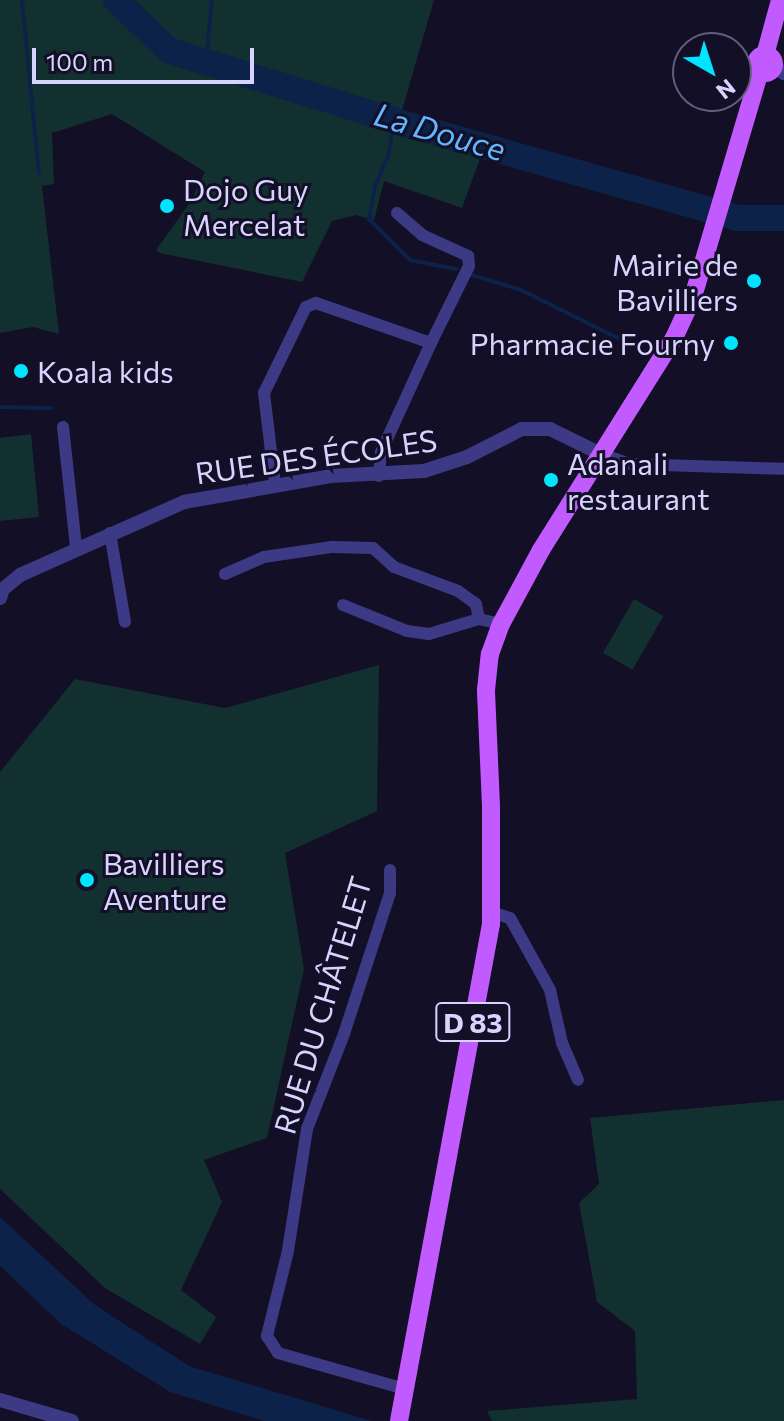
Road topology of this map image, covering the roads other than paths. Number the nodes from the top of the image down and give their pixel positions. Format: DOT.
graph roads {
  1 [pos="780,0"];
  2 [pos="771,66"];
  3 [pos="397,213"];
  4 [pos="431,343"];
  5 [pos="63,427"];
  6 [pos="599,453"];
  7 [pos="784,469"];
  8 [pos="379,476"];
  9 [pos="275,484"];
  10 [pos="110,533"];
  11 [pos="76,547"];
  12 [pos="225,574"];
  13 [pos="1,592"];
  14 [pos="343,605"];
  15 [pos="479,619"];
  16 [pos="125,622"];
  17 [pos="501,624"];
  18 [pos="390,870"];
  19 [pos="491,912"];
  20 [pos="578,1080"];
  21 [pos="405,1389"];
  22 [pos="0,1400"];
  23 [pos="400,1419"];
  24 [pos="72,1421"];
  1 -- 2 [label="main road, D 83"];
  2 -- 6 [label="main road, D 83"];
  3 -- 4 [label="street"];
  4 -- 8 [label="street"];
  4 -- 9 [label="street"];
  5 -- 11 [label="street"];
  6 -- 7 [label="street"];
  6 -- 8 [label="street, RUE DES ÉCOLES"];
  6 -- 17 [label="main road, D 83"];
  8 -- 9 [label="street, RUE DES ÉCOLES"];
  9 -- 10 [label="street, RUE DES ÉCOLES"];
  10 -- 11 [label="street, RUE DES ÉCOLES"];
  10 -- 16 [label="street"];
  11 -- 13 [label="street, RUE DES ÉCOLES"];
  12 -- 15 [label="street"];
  14 -- 15 [label="street"];
  15 -- 17 [label="street"];
  17 -- 19 [label="main road, D 83"];
  18 -- 21 [label="street, RUE DU CHÂTELET"];
  19 -- 20 [label="street"];
  19 -- 21 [label="main road, D 83"];
  21 -- 23 [label="main road, D 83"];
  22 -- 24 [label="street"];
}
